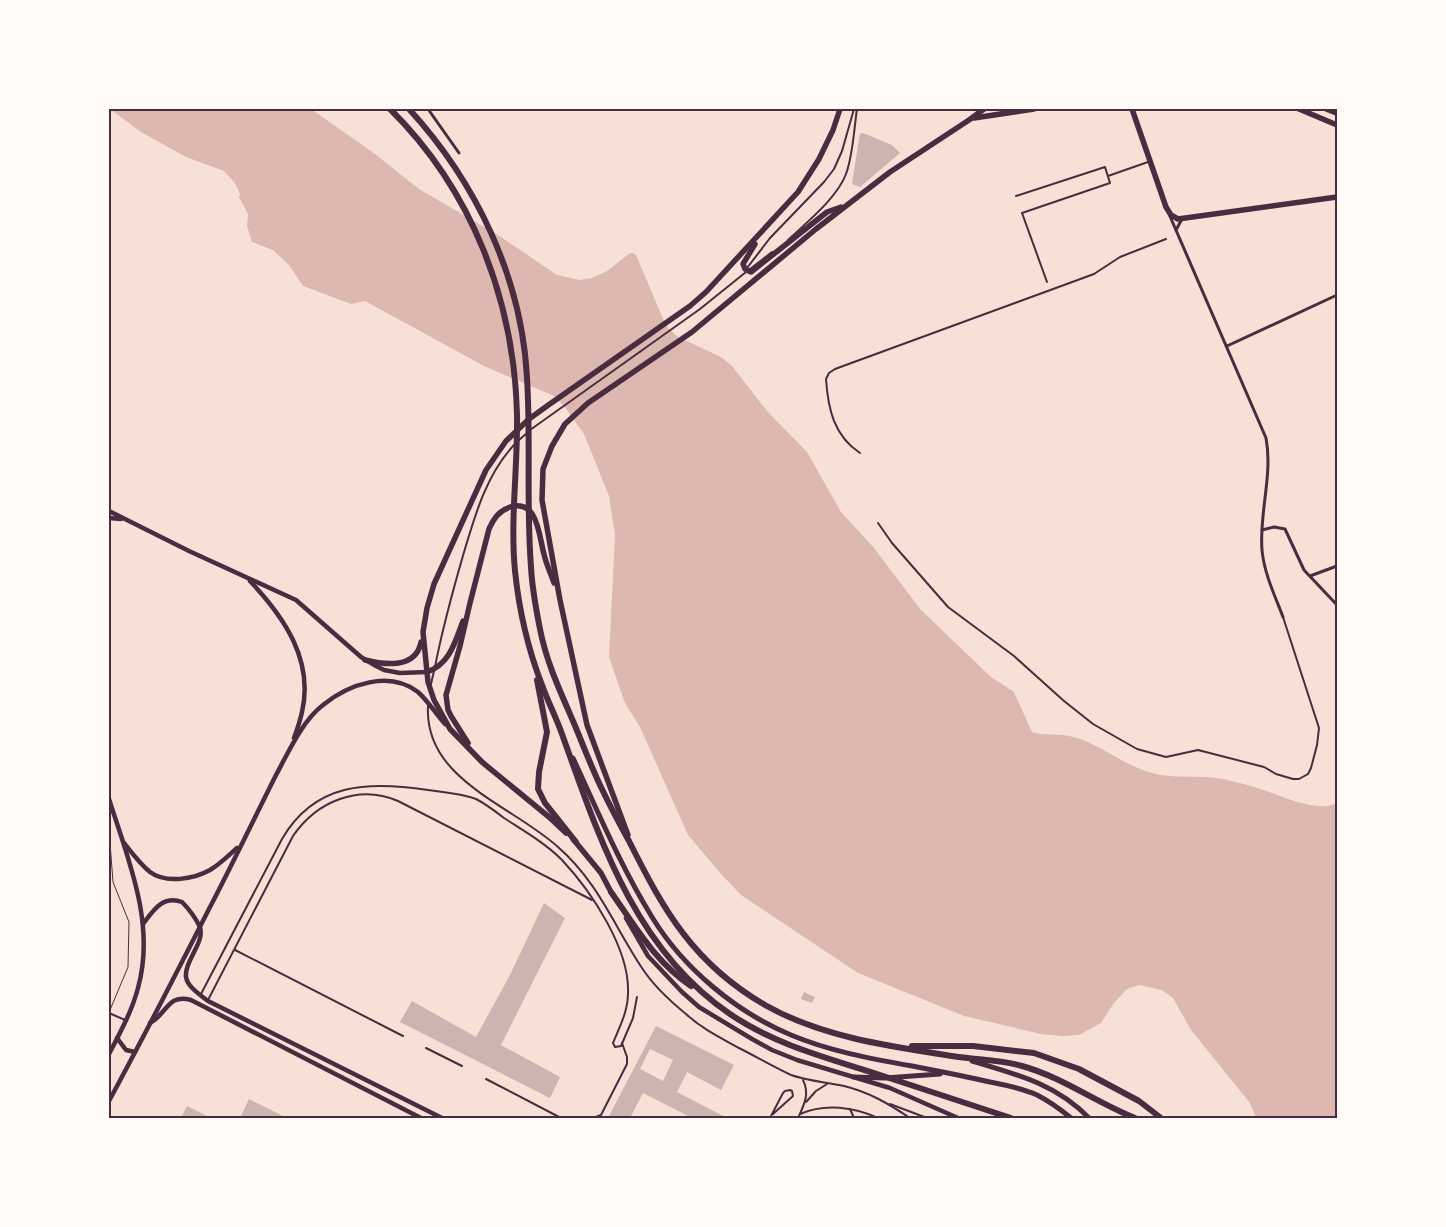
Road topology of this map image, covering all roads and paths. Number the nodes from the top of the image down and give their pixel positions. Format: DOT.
graph roads {
  1 [pos="390,109"];
  2 [pos="409,109"];
  3 [pos="428,109"];
  4 [pos="840,109"];
  5 [pos="855,109"];
  6 [pos="984,109"];
  7 [pos="1034,109"];
  8 [pos="1132,109"];
  9 [pos="1299,109"];
  10 [pos="1327,109"];
  11 [pos="1337,113"];
  12 [pos="972,118"];
  13 [pos="1337,124"];
  14 [pos="459,153"];
  15 [pos="1150,161"];
  16 [pos="1108,176"];
  17 [pos="1016,196"];
  18 [pos="1337,197"];
  19 [pos="848,205"];
  20 [pos="1168,211"];
  21 [pos="1182,219"];
  22 [pos="764,229"];
  23 [pos="1176,231"];
  24 [pos="1166,239"];
  25 [pos="747,270"];
  26 [pos="1047,282"];
  27 [pos="1337,295"];
  28 [pos="1227,346"];
  29 [pos="860,453"];
  30 [pos="109,511"];
  31 [pos="109,518"];
  32 [pos="125,520"];
  33 [pos="878,523"];
  34 [pos="1262,530"];
  35 [pos="1337,566"];
  36 [pos="1310,576"];
  37 [pos="248,578"];
  38 [pos="560,600"];
  39 [pos="470,603"];
  40 [pos="1337,605"];
  41 [pos="1283,617"];
  42 [pos="423,632"];
  43 [pos="365,660"];
  44 [pos="534,662"];
  45 [pos="434,670"];
  46 [pos="427,672"];
  47 [pos="430,689"];
  48 [pos="428,705"];
  49 [pos="450,729"];
  50 [pos="561,730"];
  51 [pos="292,744"];
  52 [pos="474,753"];
  53 [pos="109,799"];
  54 [pos="109,830"];
  55 [pos="123,842"];
  56 [pos="576,842"];
  57 [pos="240,846"];
  58 [pos="635,853"];
  59 [pos="612,892"];
  60 [pos="594,901"];
  61 [pos="143,924"];
  62 [pos="200,927"];
  63 [pos="235,950"];
  64 [pos="200,996"];
  65 [pos="638,997"];
  66 [pos="709,998"];
  67 [pos="208,1001"];
  68 [pos="109,1013"];
  69 [pos="125,1020"];
  70 [pos="149,1024"];
  71 [pos="403,1036"];
  72 [pos="117,1038"];
  73 [pos="622,1043"];
  74 [pos="896,1046"];
  75 [pos="426,1048"];
  76 [pos="135,1052"];
  77 [pos="109,1054"];
  78 [pos="962,1057"];
  79 [pos="462,1066"];
  80 [pos="953,1074"];
  81 [pos="854,1077"];
  82 [pos="486,1079"];
  83 [pos="802,1079"];
  84 [pos="828,1083"];
  85 [pos="109,1101"];
  86 [pos="887,1103"];
  87 [pos="804,1104"];
  88 [pos="850,1110"];
  89 [pos="773,1114"];
  90 [pos="800,1114"];
  91 [pos="421,1118"];
  92 [pos="442,1118"];
  93 [pos="560,1118"];
  94 [pos="593,1118"];
  95 [pos="770,1118"];
  96 [pos="798,1118"];
  97 [pos="854,1118"];
  98 [pos="878,1118"];
  99 [pos="910,1118"];
  100 [pos="927,1118"];
  101 [pos="958,1118"];
  102 [pos="1011,1118"];
  103 [pos="1071,1118"];
  104 [pos="1089,1118"];
  105 [pos="1136,1118"];
  106 [pos="1161,1118"];
  1 -- 44 [label="highway"];
  2 -- 58 [label="highway"];
  3 -- 14 [label="street"];
  4 -- 22 [label="highway"];
  5 -- 25 [label="lane"];
  5 -- 25 [label="lane"];
  6 -- 12 [label="highway"];
  7 -- 12 [label="highway"];
  8 -- 15 [label="highway"];
  9 -- 13 [label="highway"];
  10 -- 11 [label="highway"];
  12 -- 19 [label="highway"];
  15 -- 16 [label="lane"];
  15 -- 20 [label="highway"];
  16 -- 17 [label="lane"];
  16 -- 26 [label="lane"];
  18 -- 21 [label="highway"];
  19 -- 25 [label="highway"];
  19 -- 38 [label="highway"];
  20 -- 21 [label="highway"];
  20 -- 23 [label="street"];
  21 -- 23 [label="street"];
  22 -- 25 [label="highway"];
  22 -- 42 [label="highway"];
  23 -- 28 [label="street"];
  24 -- 29 [label="lane"];
  25 -- 45 [label="lane"];
  27 -- 28 [label="street"];
  28 -- 34 [label="street"];
  30 -- 32 [label="street"];
  31 -- 32 [label="street"];
  32 -- 37 [label="street"];
  33 -- 41 [label="lane"];
  34 -- 36 [label="street"];
  34 -- 41 [label="street"];
  35 -- 36 [label="street"];
  36 -- 40 [label="street"];
  37 -- 43 [label="street"];
  37 -- 51 [label="street"];
  38 -- 39 [label="highway"];
  38 -- 58 [label="highway"];
  39 -- 45 [label="highway"];
  39 -- 52 [label="highway"];
  42 -- 43 [label="highway"];
  42 -- 46 [label="highway"];
  43 -- 46 [label="street"];
  44 -- 50 [label="highway"];
  44 -- 56 [label="highway"];
  45 -- 46 [label="highway"];
  45 -- 47 [label="lane"];
  46 -- 47 [label="highway"];
  47 -- 48 [label="lane"];
  47 -- 49 [label="highway"];
  48 -- 49 [label="street"];
  48 -- 51 [label="street"];
  48 -- 83 [label="lane"];
  49 -- 52 [label="highway"];
  50 -- 66 [label="highway"];
  50 -- 80 [label="main road"];
  51 -- 57 [label="street"];
  52 -- 56 [label="highway"];
  53 -- 55 [label="street"];
  54 -- 68 [label="path"];
  55 -- 57 [label="street"];
  55 -- 61 [label="street"];
  56 -- 59 [label="highway"];
  57 -- 62 [label="street"];
  58 -- 74 [label="highway"];
  59 -- 66 [label="highway"];
  59 -- 81 [label="street"];
  60 -- 63 [label="lane"];
  60 -- 64 [label="lane"];
  60 -- 73 [label="lane"];
  61 -- 62 [label="street"];
  61 -- 69 [label="street"];
  62 -- 64 [label="street"];
  62 -- 70 [label="street"];
  63 -- 67 [label="lane"];
  63 -- 71 [label="lane"];
  64 -- 67 [label="street"];
  65 -- 73 [label="lane"];
  66 -- 102 [label="highway"];
  67 -- 92 [label="street"];
  68 -- 69 [label="lane"];
  69 -- 72 [label="street"];
  70 -- 76 [label="street"];
  70 -- 91 [label="street"];
  72 -- 76 [label="street"];
  72 -- 77 [label="street"];
  73 -- 94 [label="lane"];
  74 -- 78 [label="highway"];
  74 -- 106 [label="highway"];
  75 -- 79 [label="lane"];
  76 -- 85 [label="street"];
  78 -- 104 [label="main road"];
  78 -- 105 [label="highway"];
  80 -- 81 [label="main road"];
  80 -- 103 [label="main road"];
  81 -- 101 [label="street"];
  82 -- 93 [label="lane"];
  83 -- 84 [label="lane"];
  83 -- 87 [label="lane"];
  84 -- 86 [label="lane"];
  84 -- 87 [label="lane"];
  86 -- 99 [label="lane"];
  86 -- 100 [label="lane"];
  87 -- 90 [label="lane"];
  88 -- 90 [label="lane"];
  88 -- 97 [label="lane"];
  88 -- 98 [label="lane"];
  89 -- 89 [label="lane"];
  89 -- 95 [label="lane"];
  90 -- 96 [label="lane"];
}
